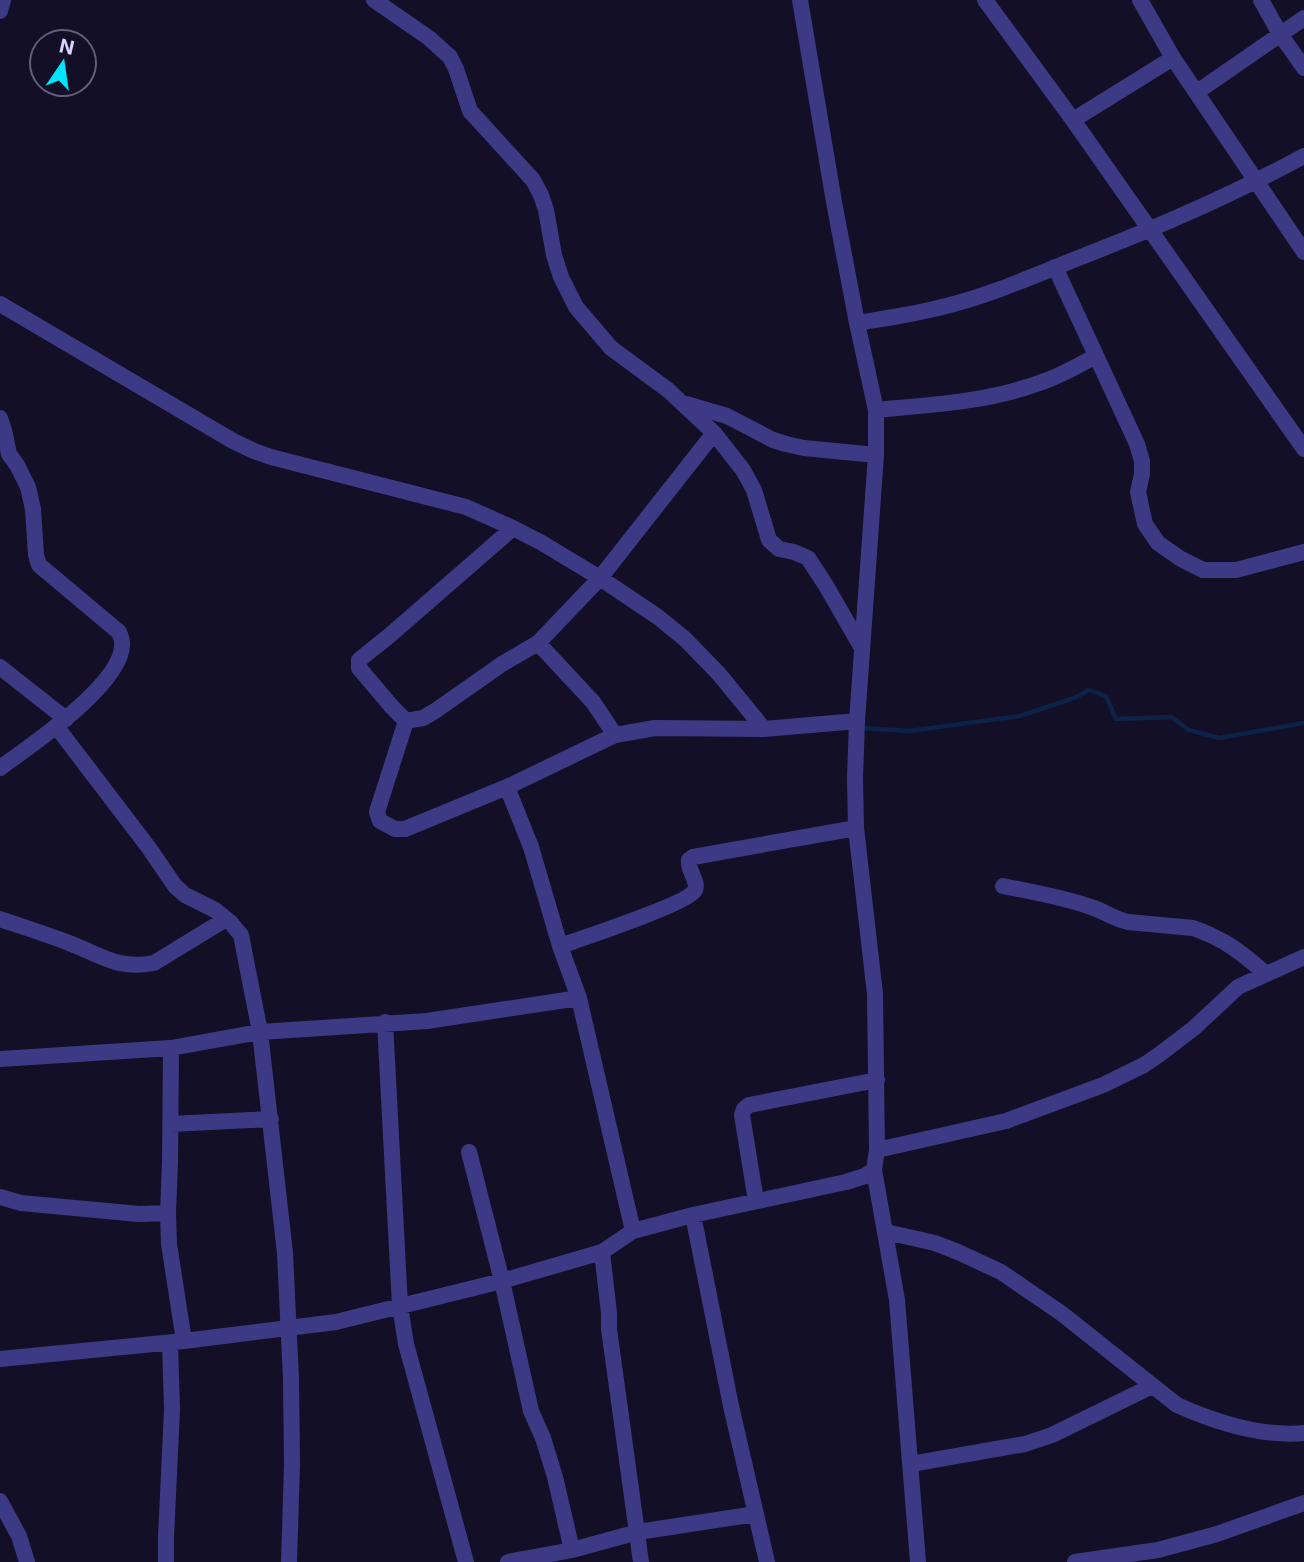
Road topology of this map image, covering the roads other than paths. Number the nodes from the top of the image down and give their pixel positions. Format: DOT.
graph roads {
  1 [pos="3,0"];
  2 [pos="374,0"];
  3 [pos="800,0"];
  4 [pos="985,0"];
  5 [pos="1140,0"];
  6 [pos="1261,0"];
  7 [pos="0,11"];
  8 [pos="1304,18"];
  9 [pos="1280,34"];
  10 [pos="1173,58"];
  11 [pos="1304,68"];
  12 [pos="1197,92"];
  13 [pos="1073,120"];
  14 [pos="1304,156"];
  15 [pos="1256,182"];
  16 [pos="1152,230"];
  17 [pos="1304,252"];
  18 [pos="1055,267"];
  19 [pos="0,304"];
  20 [pos="857,323"];
  21 [pos="1096,356"];
  22 [pos="683,403"];
  23 [pos="876,410"];
  24 [pos="0,418"];
  25 [pos="714,433"];
  26 [pos="1304,449"];
  27 [pos="876,455"];
  28 [pos="513,528"];
  29 [pos="1304,552"];
  30 [pos="600,578"];
  31 [pos="538,643"];
  32 [pos="862,648"];
  33 [pos="0,667"];
  34 [pos="857,720"];
  35 [pos="406,721"];
  36 [pos="61,723"];
  37 [pos="764,729"];
  38 [pos="615,735"];
  39 [pos="0,768"];
  40 [pos="507,787"];
  41 [pos="856,828"];
  42 [pos="1003,886"];
  43 [pos="0,919"];
  44 [pos="226,919"];
  45 [pos="560,946"];
  46 [pos="1304,957"];
  47 [pos="1266,974"];
  48 [pos="579,998"];
  49 [pos="385,1022"];
  50 [pos="260,1032"];
  51 [pos="171,1048"];
  52 [pos="0,1059"];
  53 [pos="877,1080"];
  54 [pos="271,1119"];
  55 [pos="171,1124"];
  56 [pos="877,1150"];
  57 [pos="469,1152"];
  58 [pos="874,1170"];
  59 [pos="0,1197"];
  60 [pos="756,1201"];
  61 [pos="168,1213"];
  62 [pos="693,1215"];
  63 [pos="633,1231"];
  64 [pos="886,1233"];
  65 [pos="602,1252"];
  66 [pos="502,1281"];
  67 [pos="400,1306"];
  68 [pos="289,1328"];
  69 [pos="177,1342"];
  70 [pos="0,1359"];
  71 [pos="1152,1386"];
  72 [pos="1304,1433"];
  73 [pos="911,1464"];
  74 [pos="0,1501"];
  75 [pos="1304,1503"];
  76 [pos="756,1514"];
  77 [pos="638,1532"];
  78 [pos="572,1550"];
  79 [pos="27,1562"];
  80 [pos="166,1562"];
  81 [pos="289,1562"];
  82 [pos="466,1562"];
  83 [pos="508,1562"];
  84 [pos="641,1562"];
  85 [pos="766,1562"];
  86 [pos="918,1562"];
  87 [pos="1075,1562"];
  1 -- 7 [label="street"];
  2 -- 22 [label="street"];
  3 -- 20 [label="street"];
  4 -- 13 [label="street"];
  5 -- 10 [label="street"];
  6 -- 9 [label="street"];
  8 -- 9 [label="street"];
  9 -- 11 [label="street"];
  9 -- 12 [label="street"];
  10 -- 12 [label="street"];
  10 -- 13 [label="street"];
  12 -- 15 [label="street"];
  13 -- 16 [label="street"];
  14 -- 15 [label="street"];
  15 -- 16 [label="street"];
  15 -- 17 [label="street"];
  16 -- 18 [label="street"];
  16 -- 26 [label="street"];
  18 -- 20 [label="street"];
  18 -- 21 [label="street"];
  19 -- 28 [label="street"];
  20 -- 23 [label="street"];
  21 -- 23 [label="street"];
  21 -- 29 [label="street"];
  22 -- 25 [label="street"];
  22 -- 27 [label="street"];
  23 -- 27 [label="street"];
  24 -- 36 [label="street"];
  25 -- 30 [label="street"];
  25 -- 32 [label="street"];
  27 -- 32 [label="street"];
  28 -- 30 [label="street"];
  28 -- 35 [label="street"];
  30 -- 31 [label="street"];
  30 -- 37 [label="street"];
  31 -- 35 [label="street"];
  31 -- 38 [label="street"];
  32 -- 34 [label="street"];
  33 -- 36 [label="street"];
  34 -- 37 [label="street"];
  34 -- 41 [label="street"];
  35 -- 40 [label="street"];
  36 -- 39 [label="street"];
  36 -- 44 [label="street"];
  37 -- 38 [label="street"];
  38 -- 40 [label="street"];
  40 -- 45 [label="street"];
  41 -- 45 [label="street"];
  41 -- 53 [label="street"];
  42 -- 47 [label="street"];
  43 -- 44 [label="street"];
  44 -- 50 [label="street"];
  45 -- 48 [label="street"];
  46 -- 47 [label="street"];
  47 -- 56 [label="street"];
  48 -- 49 [label="street"];
  48 -- 63 [label="street"];
  49 -- 50 [label="street"];
  49 -- 67 [label="street"];
  50 -- 51 [label="street"];
  50 -- 54 [label="street"];
  51 -- 52 [label="street"];
  51 -- 55 [label="street"];
  53 -- 56 [label="street"];
  53 -- 60 [label="street"];
  54 -- 55 [label="street"];
  54 -- 68 [label="street"];
  55 -- 61 [label="street"];
  56 -- 58 [label="street"];
  57 -- 66 [label="street"];
  58 -- 60 [label="street"];
  58 -- 64 [label="street"];
  59 -- 61 [label="street"];
  60 -- 62 [label="street"];
  61 -- 69 [label="street"];
  62 -- 63 [label="street"];
  62 -- 76 [label="street"];
  63 -- 65 [label="street"];
  64 -- 71 [label="street"];
  64 -- 73 [label="street"];
  65 -- 66 [label="street"];
  65 -- 77 [label="street"];
  66 -- 67 [label="street"];
  66 -- 78 [label="street"];
  67 -- 68 [label="street"];
  67 -- 82 [label="street"];
  68 -- 69 [label="street"];
  68 -- 81 [label="street"];
  69 -- 70 [label="street"];
  69 -- 80 [label="street"];
  71 -- 72 [label="street"];
  71 -- 73 [label="street"];
  73 -- 86 [label="street"];
  74 -- 79 [label="street"];
  75 -- 87 [label="street"];
  76 -- 77 [label="street"];
  76 -- 85 [label="street"];
  77 -- 78 [label="street"];
  77 -- 84 [label="street"];
  78 -- 83 [label="street"];
}
